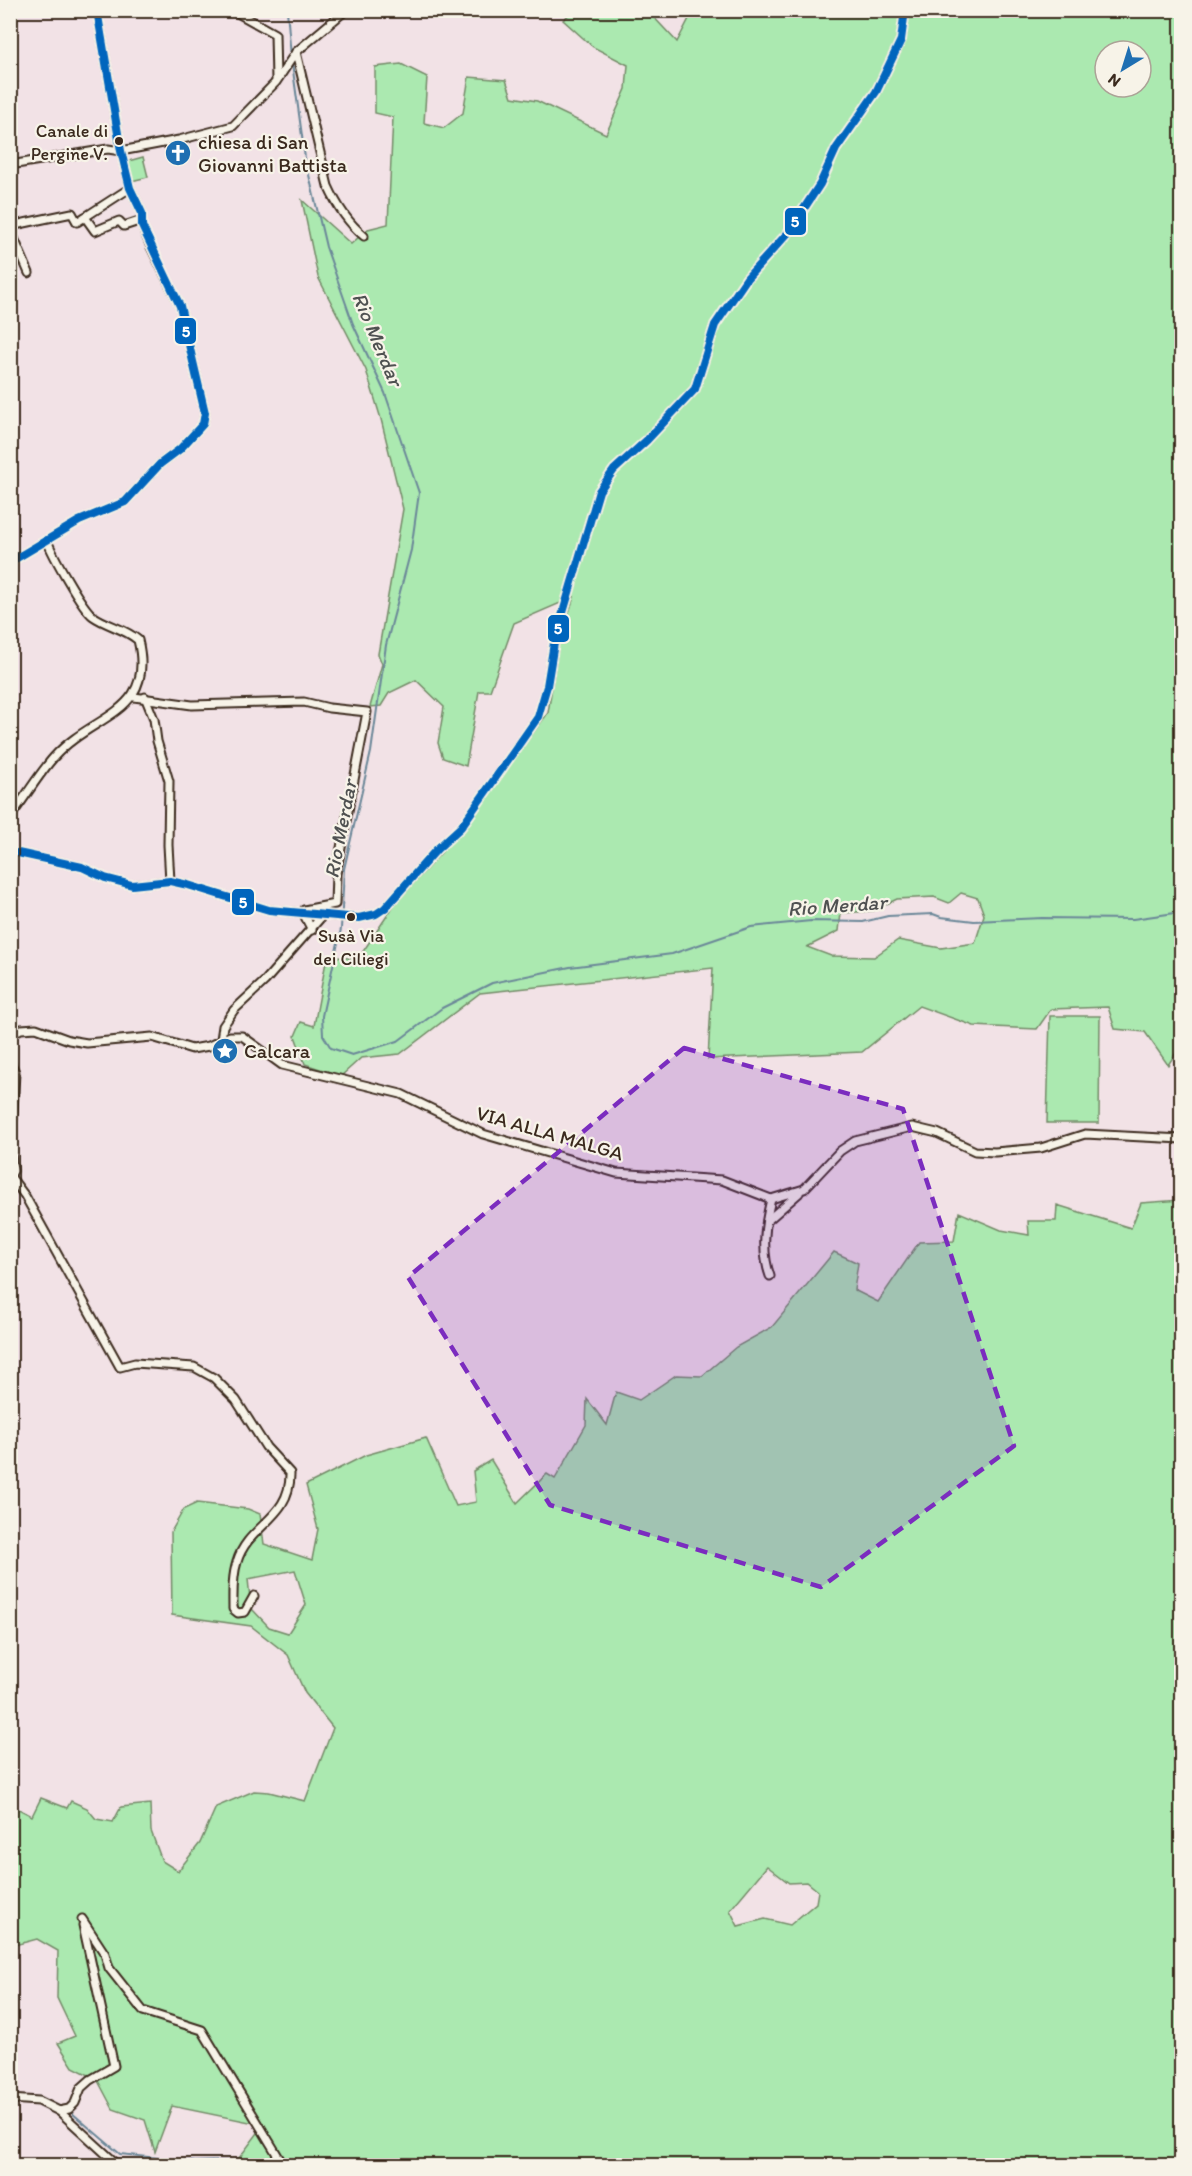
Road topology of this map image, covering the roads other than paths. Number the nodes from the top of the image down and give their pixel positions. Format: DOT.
graph roads {
  1 [pos="97,10"];
  2 [pos="232,10"];
  3 [pos="346,10"];
  4 [pos="905,10"];
  5 [pos="292,57"];
  6 [pos="276,82"];
  7 [pos="121,151"];
  8 [pos="10,165"];
  9 [pos="130,188"];
  10 [pos="85,217"];
  11 [pos="142,220"];
  12 [pos="10,228"];
  13 [pos="364,236"];
  14 [pos="29,273"];
  15 [pos="47,540"];
  16 [pos="10,562"];
  17 [pos="134,697"];
  18 [pos="145,697"];
  19 [pos="10,817"];
  20 [pos="10,855"];
  21 [pos="10,864"];
  22 [pos="170,881"];
  23 [pos="300,912"];
  24 [pos="323,915"];
  25 [pos="312,930"];
  26 [pos="10,1035"];
  27 [pos="221,1039"];
  28 [pos="10,1061"];
  29 [pos="1182,1139"];
  30 [pos="11,1177"];
  31 [pos="804,1189"];
  32 [pos="771,1199"];
  33 [pos="767,1221"];
  34 [pos="770,1276"];
  35 [pos="254,1596"];
  36 [pos="10,2099"];
  37 [pos="59,2111"];
  38 [pos="119,2166"];
  39 [pos="284,2166"];
  1 -- 7 [label="street"];
  2 -- 6 [label="street"];
  3 -- 5 [label="street"];
  4 -- 24 [label="street"];
  5 -- 6 [label="street"];
  5 -- 13 [label="street"];
  6 -- 7 [label="street"];
  7 -- 8 [label="street"];
  7 -- 9 [label="street"];
  9 -- 10 [label="street"];
  9 -- 11 [label="street"];
  10 -- 11 [label="street"];
  10 -- 12 [label="street"];
  11 -- 15 [label="street"];
  12 -- 14 [label="street"];
  15 -- 16 [label="street"];
  15 -- 17 [label="street"];
  17 -- 18 [label="street"];
  17 -- 19 [label="street"];
  18 -- 22 [label="street"];
  18 -- 23 [label="street"];
  20 -- 21 [label="street"];
  20 -- 22 [label="street"];
  22 -- 23 [label="street"];
  23 -- 24 [label="street"];
  23 -- 25 [label="street"];
  24 -- 25 [label="street"];
  25 -- 27 [label="street"];
  26 -- 27 [label="street, VIA ALLA MALGA"];
  27 -- 32 [label="street, VIA ALLA MALGA"];
  28 -- 30 [label="street"];
  29 -- 31 [label="street"];
  30 -- 35 [label="street"];
  31 -- 32 [label="street"];
  31 -- 33 [label="street"];
  32 -- 33 [label="street"];
  33 -- 34 [label="street"];
  36 -- 37 [label="street"];
  37 -- 38 [label="street"];
  37 -- 39 [label="street"];
}
